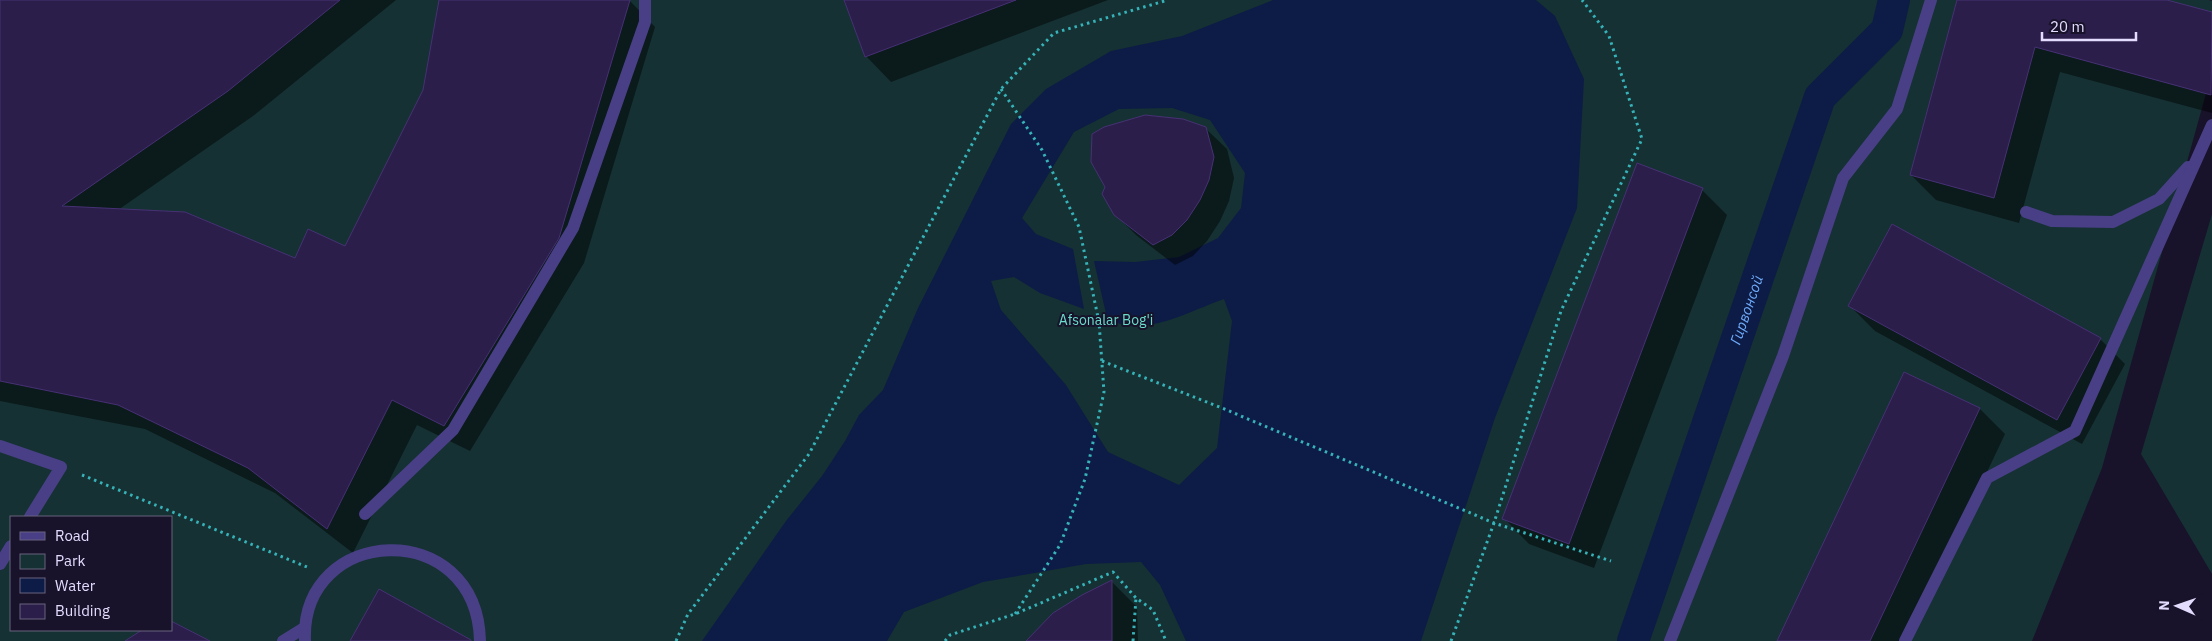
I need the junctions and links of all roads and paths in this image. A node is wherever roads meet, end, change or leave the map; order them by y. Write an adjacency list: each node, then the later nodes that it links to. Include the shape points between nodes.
1 (645, 0): 12 (lane, via 645,22 573,228 453,430)
2 (1168, 0): 5 (path, via 1054,33)
3 (1582, 0): 14 (path, via 1609,36 1642,139 1561,311)
4 (1931, 0): 30 (lane, via 1897,109 1843,178 1783,356)
5 (1001, 89): 9 (path, via 1042,150 1079,227 1099,322); 25 (path, via 809,454 688,614)
6 (2212, 125): 7 (lane)
7 (2197, 158): 8 (lane, via 2159,199 2113,222 2052,221); 31 (lane, via 2074,431 1987,478)
8 (2026, 212)
9 (1102, 361): 14 (path); 20 (path, via 1104,392 1085,479 1060,545)
10 (0, 446): 11 (lane)
11 (62, 467): 13 (lane); 18 (path)
12 (365, 514)
13 (31, 516)
14 (1494, 523): 16 (path); 29 (path)
15 (10, 548): 17 (lane)
16 (1611, 561)
17 (0, 564)
18 (329, 576): 21 (lane, via 317,591); 24 (lane, via 362,554 401,549 420,554 438,562 466,589 480,626)
19 (1136, 598): 20 (path, via 1113,572); 27 (path); 28 (path, via 1153,610)
20 (1015, 614): 26 (path, via 950,635)
21 (304, 628): 22 (lane); 23 (lane)
22 (283, 641)
23 (305, 641)
24 (480, 641)
25 (676, 641)
26 (945, 641)
27 (1134, 641)
28 (1166, 641)
29 (1451, 641)
30 (1670, 641)
31 (1905, 641)

